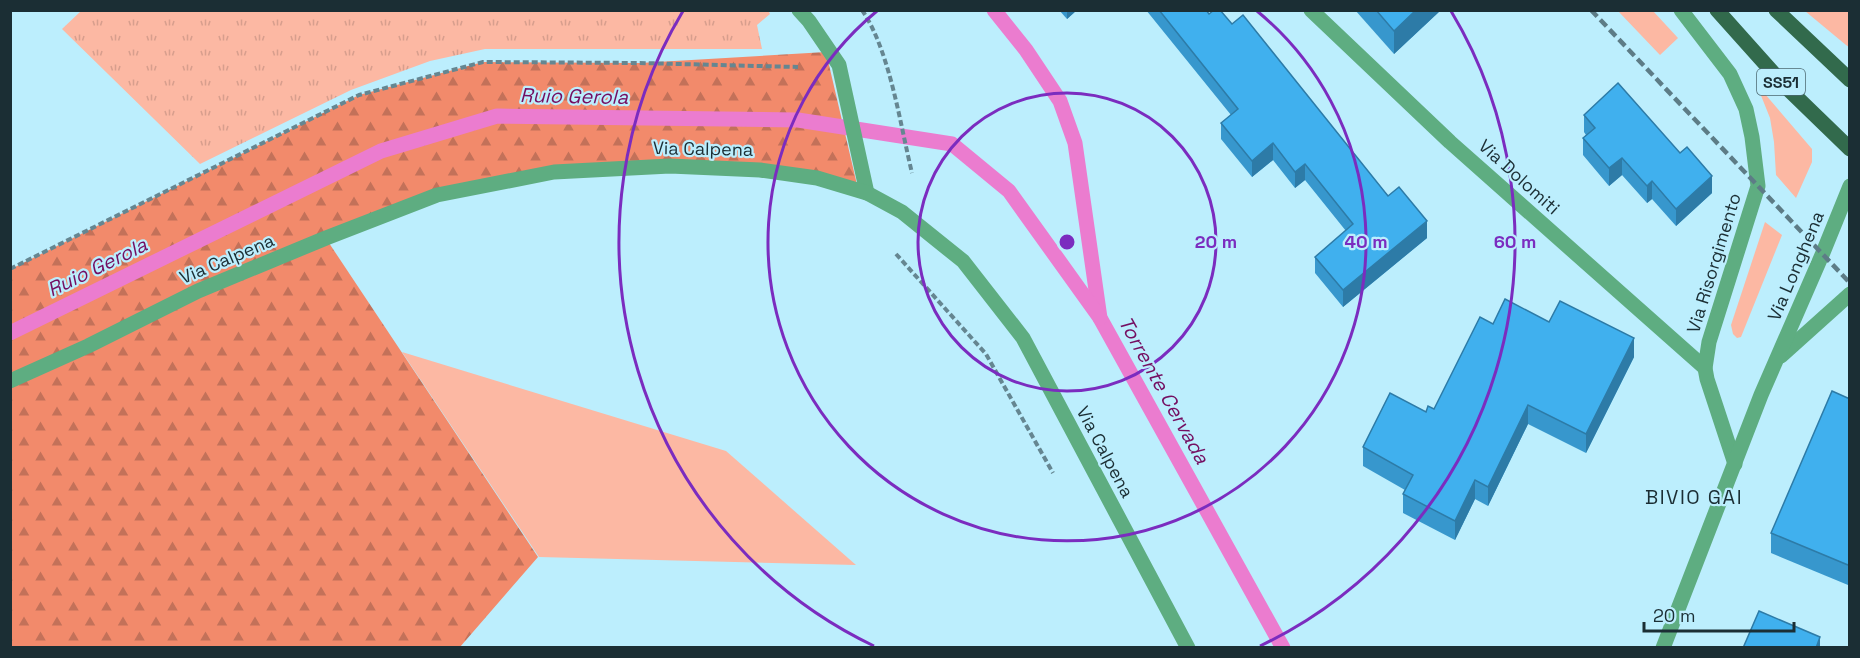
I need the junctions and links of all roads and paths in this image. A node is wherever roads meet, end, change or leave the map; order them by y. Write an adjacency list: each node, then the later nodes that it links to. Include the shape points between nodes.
1 (799, 10): 12 (street, via 839,65)
2 (862, 10): 10 (path, via 886,63)
3 (1311, 10): 17 (street, Via Dolomiti, via 1450,142)
4 (1681, 10): 17 (street, Via Risorgimento, via 1730,74 1746,109 1758,186 1708,342)
5 (1717, 10): 9 (main road, SS51, via 1785,86)
6 (1776, 10): 8 (main road, SS51)
7 (801, 67): 14 (path, via 483,62 359,95)
8 (1850, 80)
9 (1850, 149)
10 (912, 173)
11 (1850, 186): 16 (street, Via Longhena)
12 (867, 193): 18 (street, Via Calpena, via 816,178 760,170 670,166 554,172 437,195 198,291); 21 (street, Via Calpena, via 902,212 963,261 1023,338)
13 (889, 247): 20 (path, via 986,354)
14 (10, 269)
15 (1850, 294): 16 (street, Via Longhena)
16 (1776, 360): 19 (street, Via Longhena)
17 (1706, 368): 19 (street, Via Risorgimento)
18 (10, 381)
19 (1735, 464): 22 (street, Via Longhena)
20 (1056, 479)
21 (1188, 648)
22 (1663, 648)

